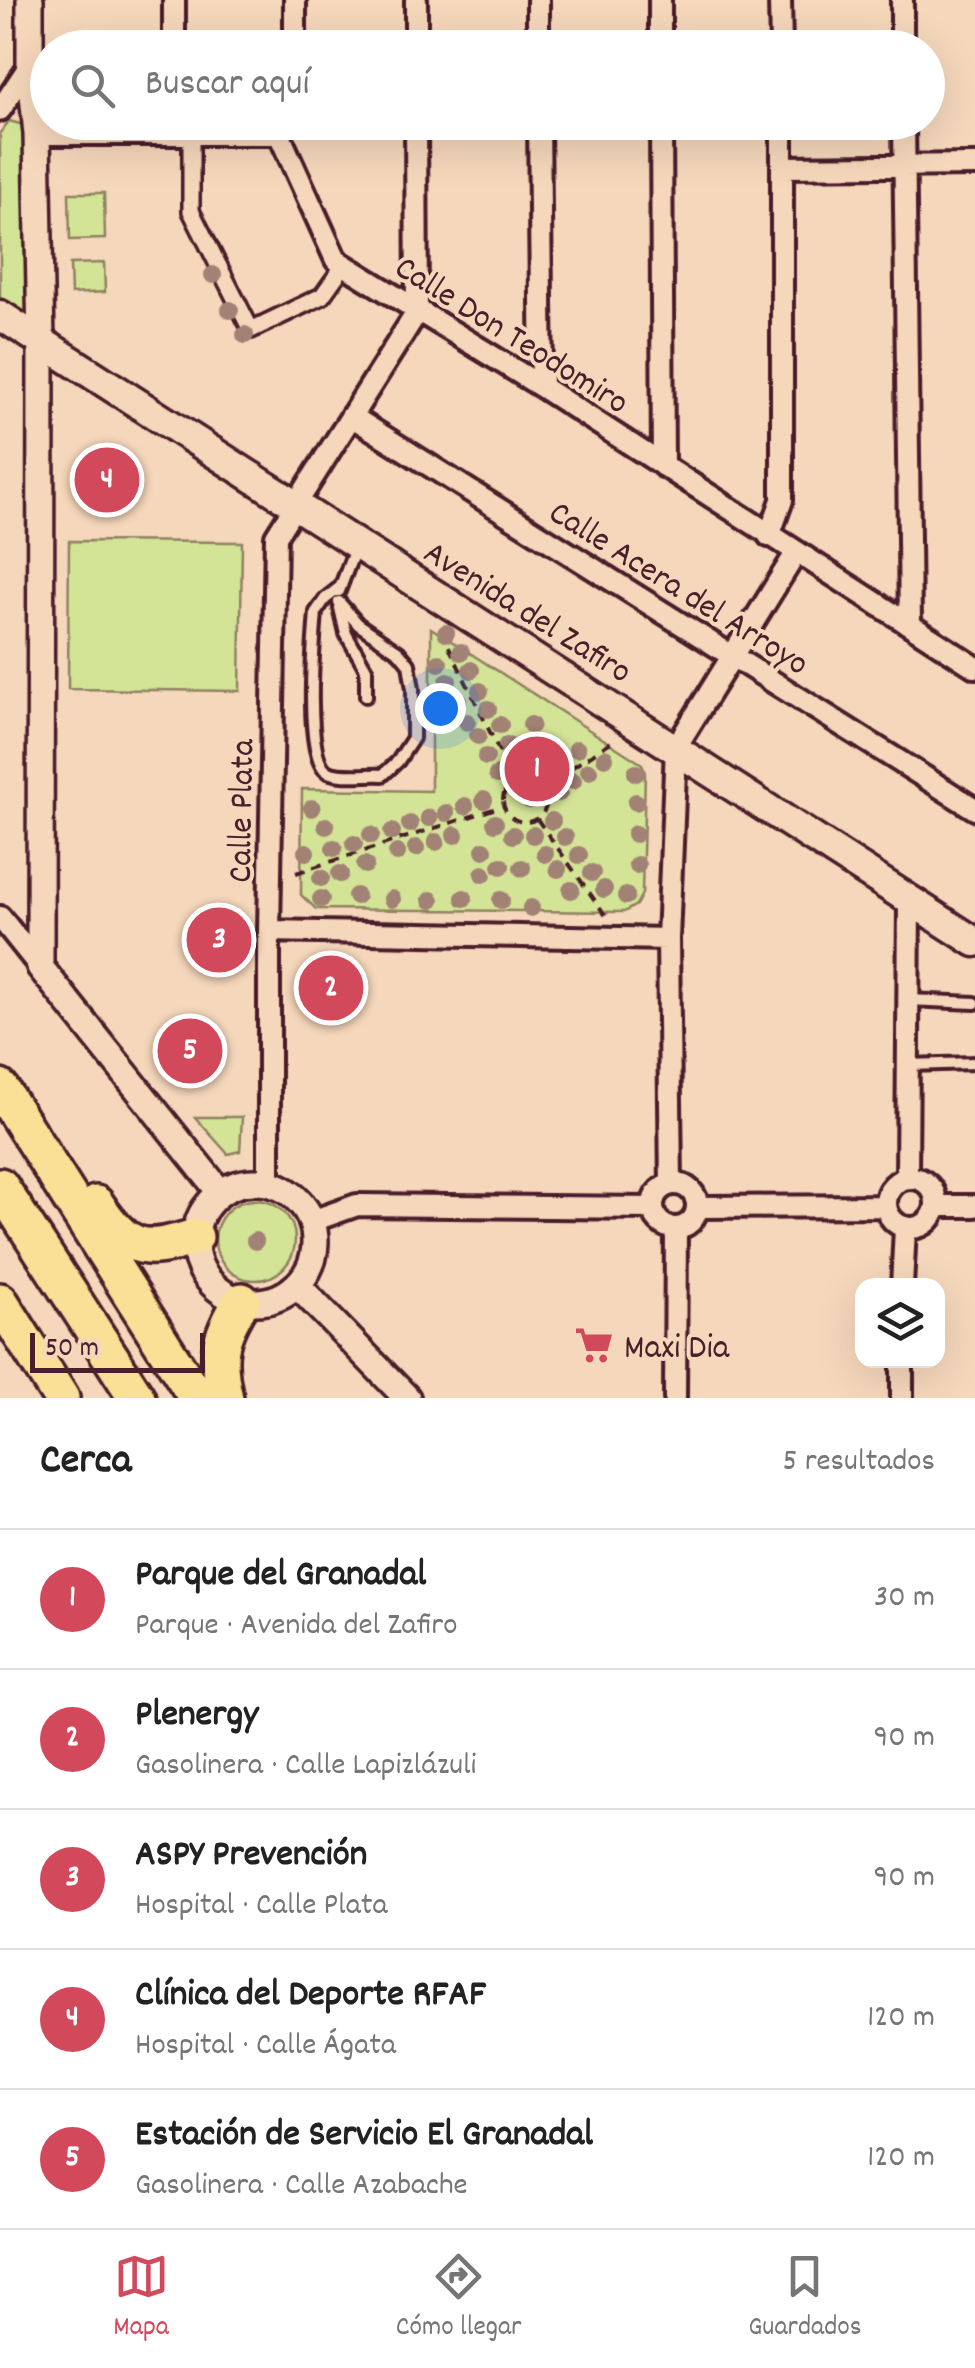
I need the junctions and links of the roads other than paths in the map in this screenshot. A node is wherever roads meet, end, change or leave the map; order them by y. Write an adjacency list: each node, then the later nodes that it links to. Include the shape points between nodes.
1 (30, 0): 16 (street)
2 (174, 0): 9 (street)
3 (295, 0): 10 (street)
4 (416, 0): 11 (street)
5 (538, 0): 12 (street)
6 (660, 0): 13 (street)
7 (780, 0): 14 (street)
8 (902, 0): 15 (street)
9 (174, 30)
10 (295, 30)
11 (416, 30)
12 (538, 30)
13 (660, 30)
14 (781, 30)
15 (902, 30)
16 (30, 65): 17 (street)
17 (0, 110)
18 (37, 140): 32 (street)
19 (181, 140): 29 (street, via 190,212 250,330 322,296)
20 (291, 140): 29 (street, Calle Don Teodomiro, via 336,260)
21 (416, 140): 30 (street)
22 (539, 140): 33 (street)
23 (661, 140): 35 (street)
24 (782, 140): 28 (street)
25 (904, 140): 26 (street)
26 (904, 165): 27 (street); 28 (street); 42 (street)
27 (975, 165)
28 (783, 167): 37 (street, via 782,500)
29 (344, 266): 30 (street, Calle Don Teodomiro)
30 (416, 312): 33 (street, Calle Don Teodomiro); 34 (street, Calle Plata)
31 (0, 315): 32 (main road, Avenida del Zafiro)
32 (41, 343): 36 (main road, Avenida del Zafiro); 53 (street)
33 (542, 387): 35 (street, Calle Don Teodomiro)
34 (351, 416): 36 (street, Calle Plata); 43 (street, Calle Acera del Arroyo)
35 (664, 466): 37 (street, Calle Don Teodomiro)
36 (293, 505): 38 (main road, Avenida del Zafiro); 50 (street, Calle Plata, via 276,536)
37 (769, 536): 39 (street, Calle Don Teodomiro)
38 (357, 546): 40 (lane); 46 (main road, Avenida del Zafiro)
39 (796, 553): 42 (street, Calle Don Teodomiro); 43 (street)
40 (339, 588): 41 (lane); 41 (lane, via 316,612 312,706 321,765 328,772 383,776 412,738 409,664)
41 (339, 602): 45 (lane, via 346,634 366,669)
42 (910, 623): 44 (street, Calle Don Teodomiro)
43 (729, 657): 46 (street); 47 (street, Calle Acera del Arroyo)
44 (975, 667)
45 (366, 696)
46 (676, 747): 48 (main road, Avenida del Zafiro); 51 (street)
47 (973, 802)
48 (909, 900): 52 (main road, Avenida del Zafiro); 54 (street)
49 (0, 917): 53 (street)
50 (269, 931): 51 (street); 61 (street, Calle Plata)
51 (668, 939): 62 (street)
52 (975, 942)
53 (40, 967): 64 (street)
54 (908, 1000): 55 (lane); 57 (street)
55 (975, 1003)
56 (975, 1063): 57 (lane)
57 (909, 1065): 60 (street)
58 (0, 1072): 73 (highway, via 117,1235 141,1246)
59 (0, 1088): 81 (highway)
60 (908, 1178): 66 (street, via 894,1185); 67 (street, via 929,1185)
61 (269, 1182): 64 (street); 70 (street, via 287,1190)
62 (671, 1184): 65 (street, via 690,1188); 69 (street, via 656,1195)
63 (0, 1186): 80 (highway)
64 (220, 1192): 73 (street, via 207,1204)
65 (698, 1206): 66 (street); 71 (street, via 689,1224)
66 (886, 1206): 72 (street)
67 (936, 1206): 68 (street); 72 (street, via 922,1226)
68 (975, 1206)
69 (653, 1208): 70 (street, via 357,1205); 71 (street, via 663,1224)
70 (312, 1221): 75 (street, via 314,1256)
71 (676, 1228): 84 (street)
72 (905, 1228): 74 (street)
73 (195, 1236): 77 (street, via 196,1254 212,1284)
74 (902, 1278)
75 (298, 1286): 77 (street, via 272,1300); 83 (street)
76 (0, 1301): 79 (highway)
77 (242, 1301): 82 (highway, via 224,1330 218,1367)
78 (902, 1368): 85 (street)
79 (62, 1398)
80 (137, 1398)
81 (197, 1398)
82 (226, 1398)
83 (406, 1398)
84 (675, 1398)
85 (902, 1398)

